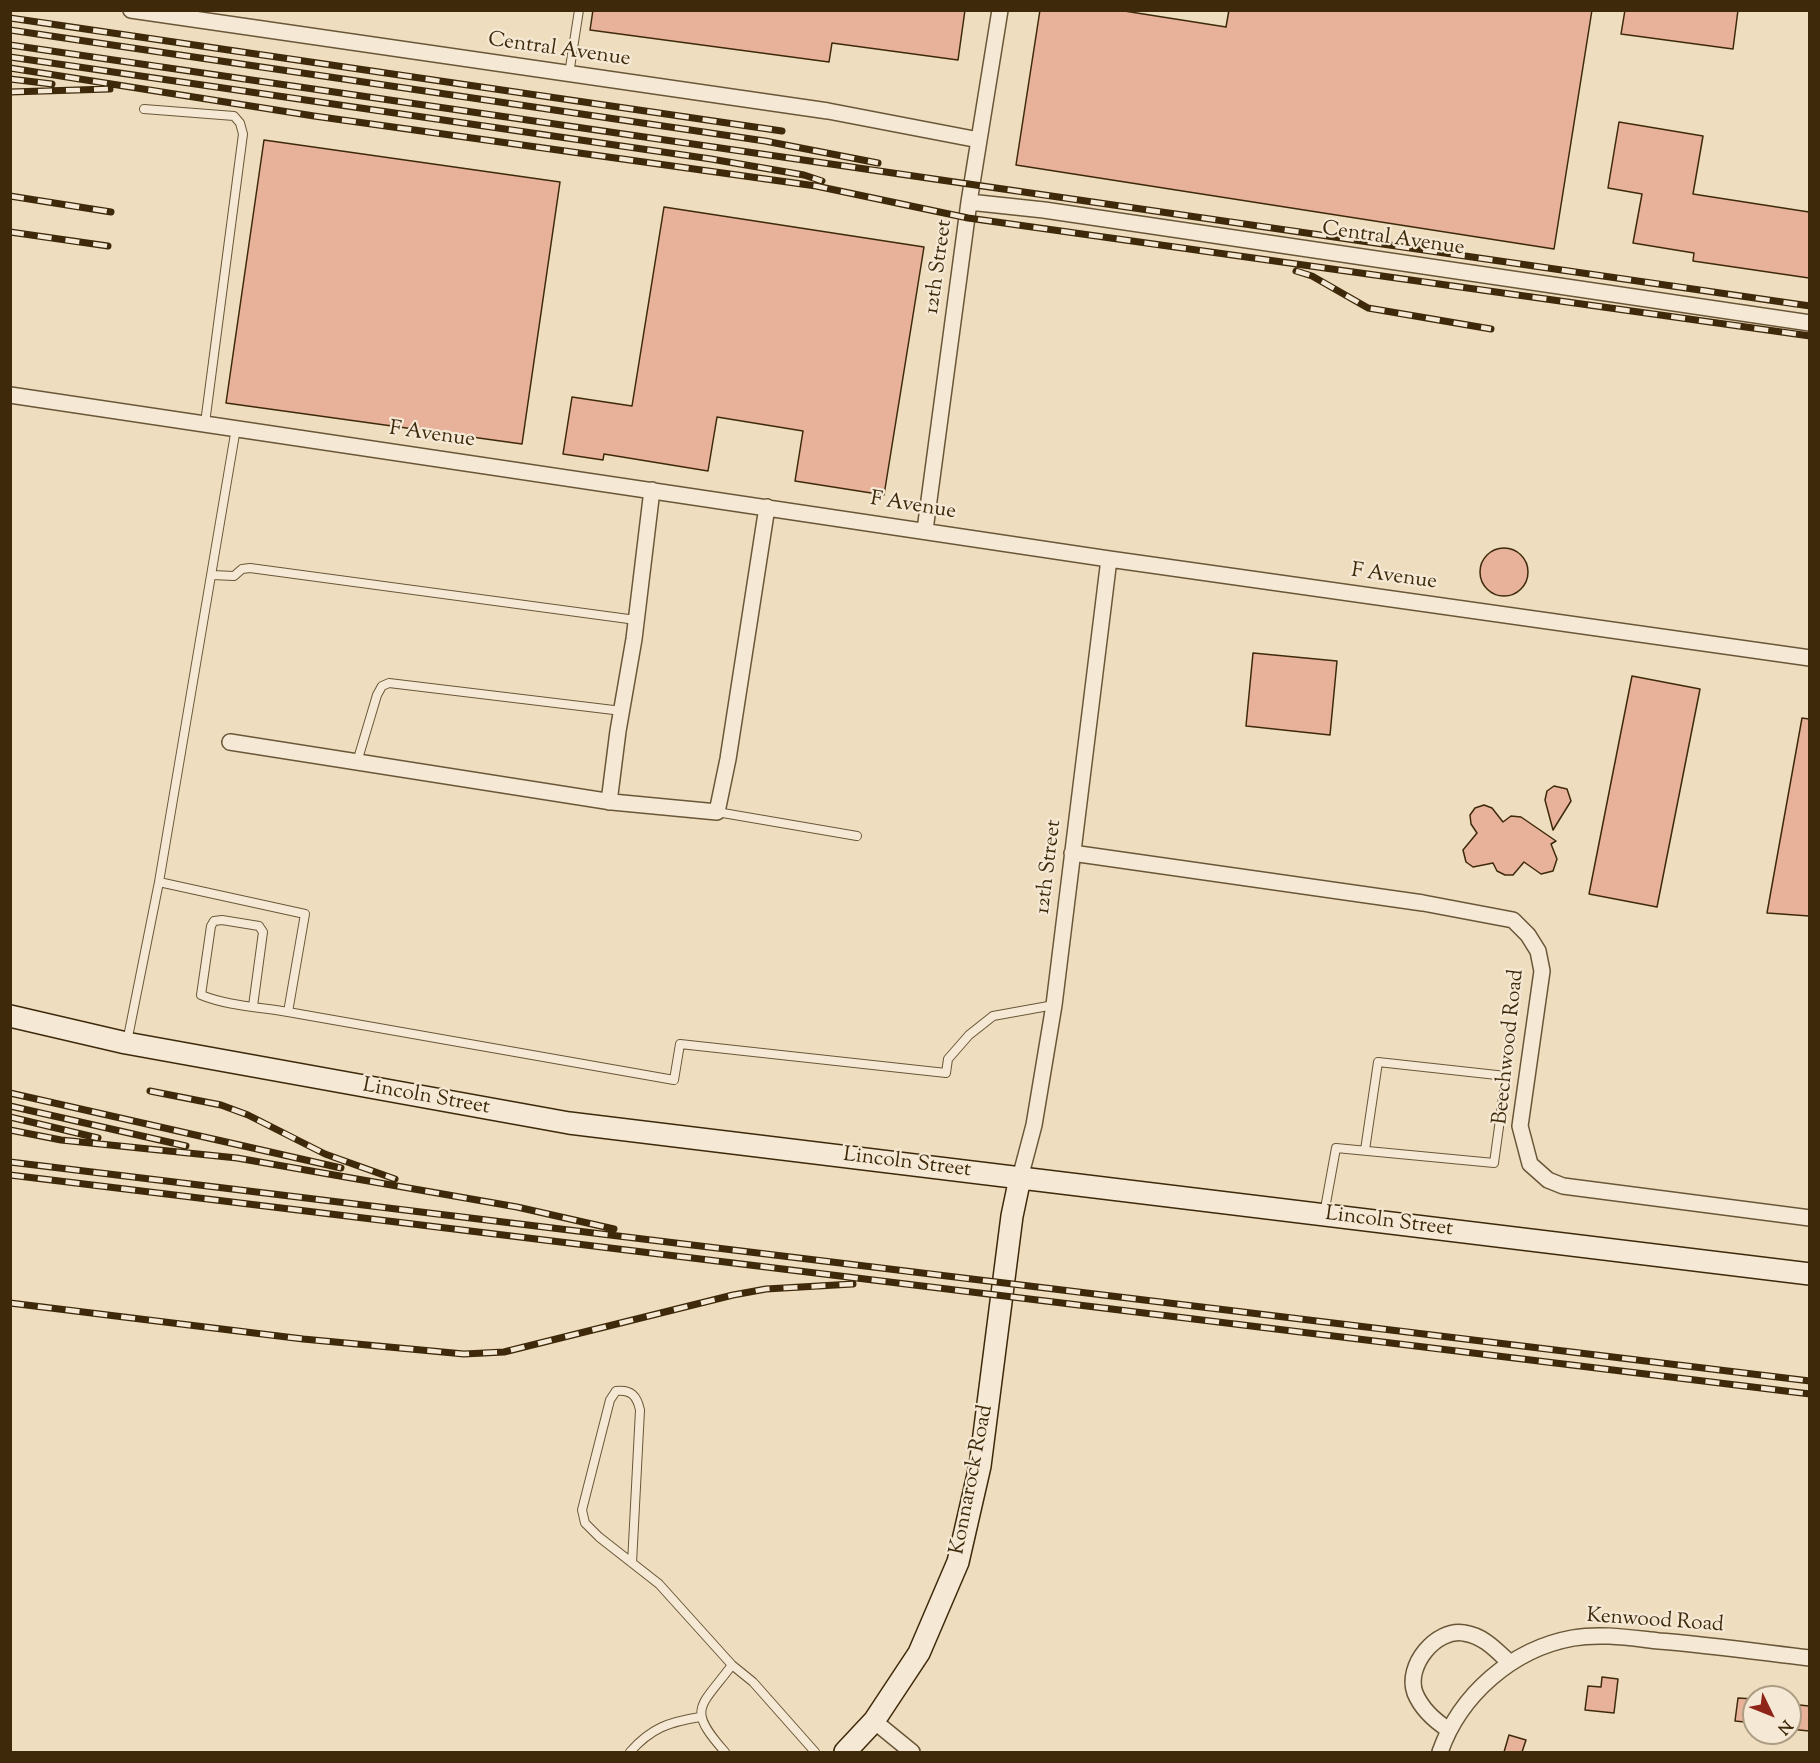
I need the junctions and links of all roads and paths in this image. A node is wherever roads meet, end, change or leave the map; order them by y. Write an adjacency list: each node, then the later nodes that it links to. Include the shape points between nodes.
1 (131, 10): 4 (street, Central Avenue)
2 (579, 10): 4 (lane)
3 (1000, 10): 6 (street, 12th Street)
4 (569, 74): 6 (street, Central Avenue, via 828,111)
5 (144, 109): 10 (lane, via 234,116 243,134)
6 (979, 140): 7 (street, 12th Street)
7 (969, 202): 8 (street, Central Avenue); 14 (street, 12th Street)
8 (1809, 323)
9 (10, 394): 10 (street, F Avenue)
10 (205, 423): 11 (street, F Avenue)
11 (237, 428): 12 (street, F Avenue); 16 (lane)
12 (652, 490): 13 (street, F Avenue); 17 (street)
13 (768, 507): 14 (street, F Avenue); 23 (street)
14 (925, 530): 15 (street, F Avenue)
15 (1109, 559): 18 (street, F Avenue); 25 (street, 12th Street)
16 (212, 575): 17 (lane, via 234,576 250,568); 26 (lane)
17 (636, 620): 19 (street)
18 (1809, 658)
19 (621, 711): 21 (lane, via 389,683 382,686 377,696); 22 (street)
20 (230, 742): 21 (street)
21 (357, 762): 22 (street)
22 (609, 802): 23 (street)
23 (717, 812): 24 (lane)
24 (857, 836)
25 (1072, 853): 27 (street, 12th Street); 35 (street, Beechwood Road, via 1423,903 1513,920 1538,951 1542,971 1520,1126 1530,1164 1548,1180 1563,1186)
26 (159, 882): 29 (lane, via 305,914); 31 (lane)
27 (1054, 1005): 29 (lane, via 993,1016 948,1059 946,1073 680,1044 674,1080); 33 (street, 12th Street, via 1034,1125)
28 (253, 1006): 28 (lane, via 201,995 210,926 214,921 259,926 263,932); 29 (lane)
29 (288, 1011)
30 (10, 1016): 31 (main road, Lincoln Street)
31 (126, 1043): 33 (main road, Lincoln Street, via 569,1123)
32 (1365, 1150): 32 (lane, via 1378,1062 1506,1076 1494,1163); 34 (lane, via 1336,1148)
33 (1020, 1178): 34 (main road, Lincoln Street); 42 (main road, Konnarock Road, via 980,1466 968,1526 930,1632)
34 (1324, 1215): 36 (main road, Lincoln Street)
35 (1809, 1218)
36 (1809, 1274)
37 (632, 1563): 37 (lane, via 598,1538 585,1523 582,1510 610,1400 616,1391 624,1390 638,1400 640,1410); 40 (lane, via 659,1584)
38 (1809, 1658): 39 (street, Kenwood Road, via 1589,1636 1551,1644)
39 (1510, 1663): 43 (street, Kenwood Road, via 1479,1689); 43 (street, via 1485,1640 1462,1632 1444,1636 1429,1646 1419,1659 1414,1691 1434,1720)
40 (732, 1665): 41 (lane, via 703,1704); 46 (lane, via 753,1682)
41 (700, 1717): 44 (lane, via 669,1722); 45 (lane, via 705,1730)
42 (874, 1720): 47 (main road, Konnarock Road); 48 (street)
43 (1449, 1730): 49 (street, Kenwood Road)
44 (630, 1752)
45 (725, 1752)
46 (814, 1752)
47 (845, 1752)
48 (912, 1752)
49 (1440, 1752)

